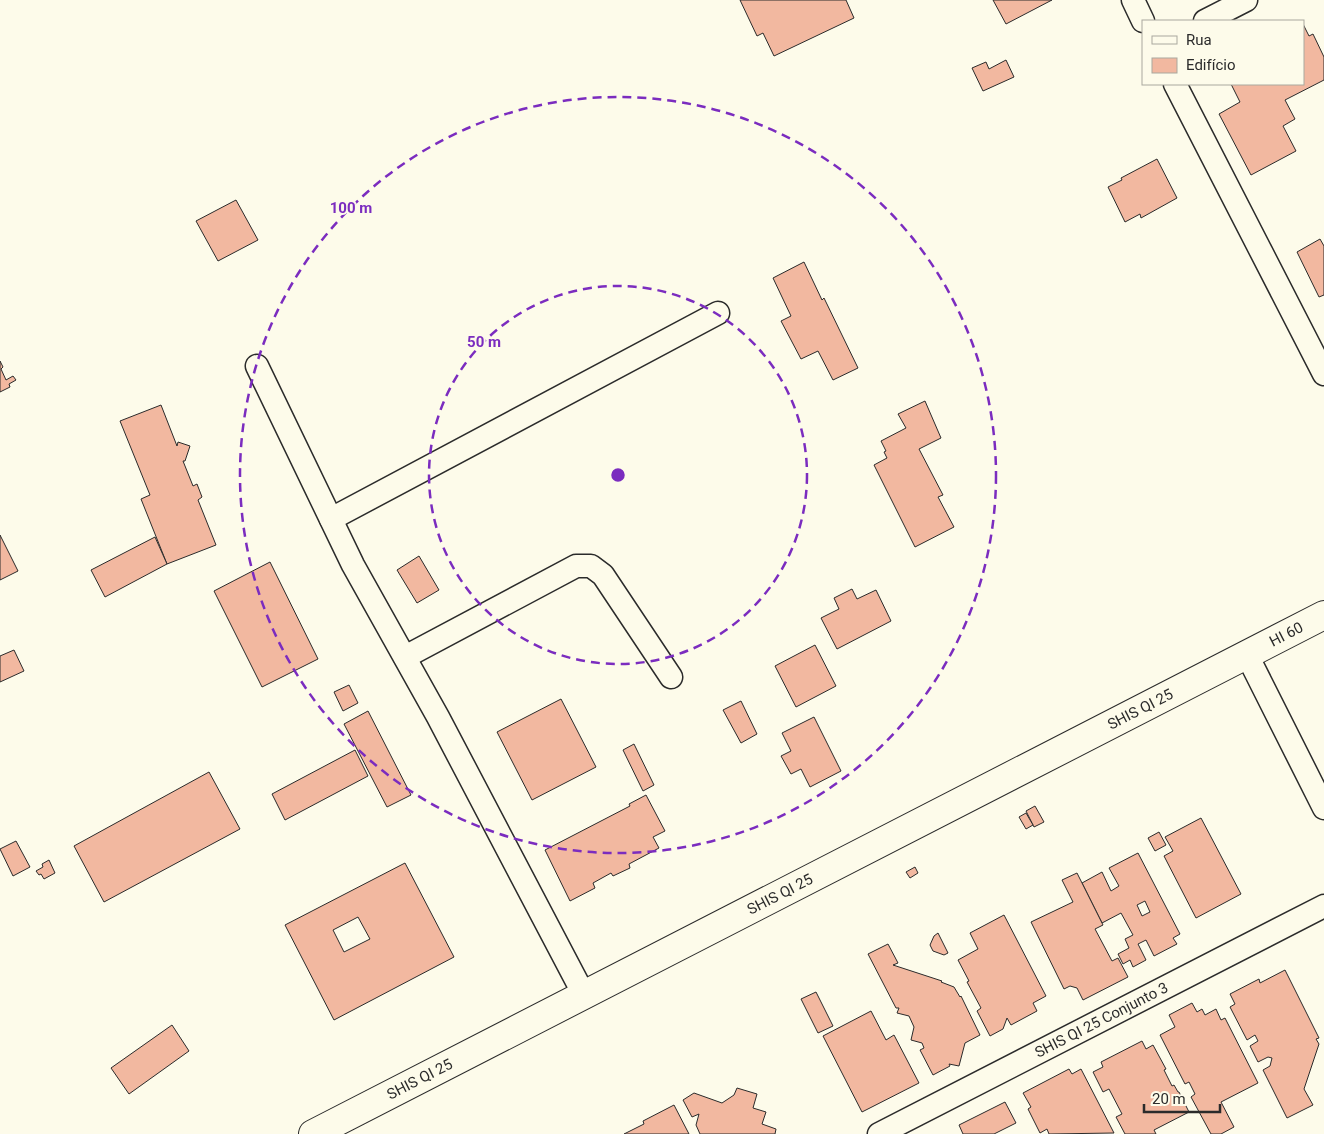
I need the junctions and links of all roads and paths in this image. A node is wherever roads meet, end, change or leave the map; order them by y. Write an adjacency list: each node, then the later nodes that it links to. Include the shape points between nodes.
1 (1133, 0): 3 (street)
2 (1246, 0): 4 (street)
3 (1143, 20)
4 (1207, 20)
5 (1177, 85): 8 (street)
6 (718, 313): 9 (street)
7 (257, 366): 9 (street)
8 (1324, 374)
9 (331, 519): 12 (street)
10 (1324, 614): 11 (street, HI 60)
11 (1246, 653): 14 (street); 16 (street, SHIS QI 25)
12 (405, 657): 13 (street, via 576,566 592,566 603,575); 16 (street)
13 (671, 677)
14 (1324, 808)
15 (1324, 906): 18 (street, SHIS QI 25 Conjunto 3)
16 (584, 995): 17 (street, SHIS QI 25)
17 (313, 1134)
18 (879, 1134)

